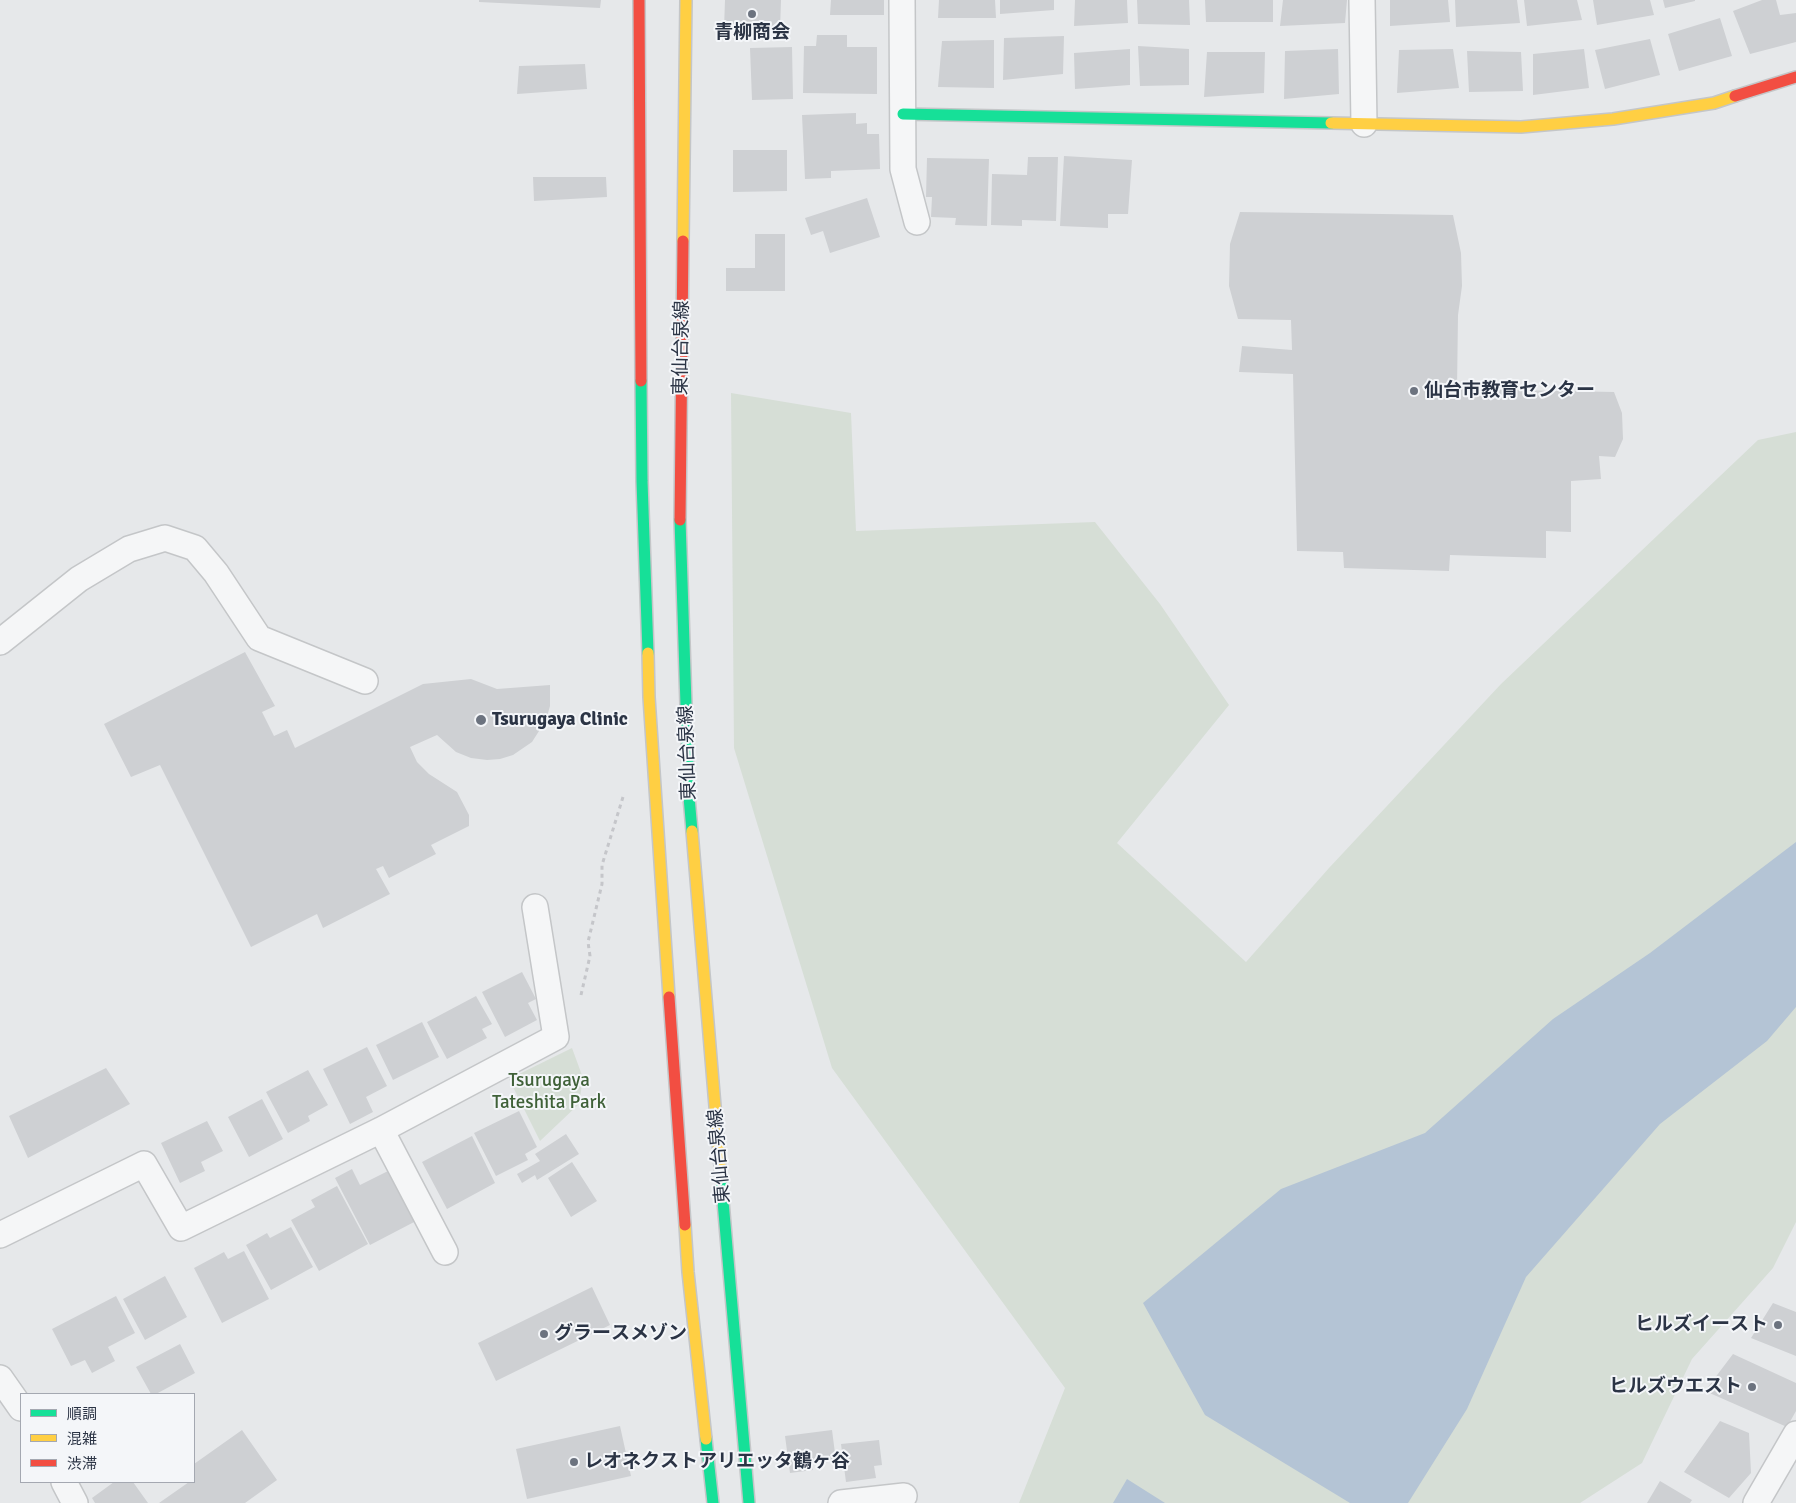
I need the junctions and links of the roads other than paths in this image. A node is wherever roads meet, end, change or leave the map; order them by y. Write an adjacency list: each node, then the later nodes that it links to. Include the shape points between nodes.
1 (639, 0): 21 (street, via 642,481 649,697 688,1272)
2 (686, 0): 22 (street, 東仙台泉線, via 680,518 689,797)
3 (902, 0): 6 (street)
4 (1362, 0): 7 (street)
5 (1796, 77): 7 (street, via 1714,103 1613,119 1521,127)
6 (903, 114): 7 (street); 8 (street, via 903,170)
7 (1364, 124)
8 (917, 222)
9 (0, 642): 10 (street, via 79,578 129,549 165,538 195,548 216,573 259,638)
10 (364, 681)
11 (535, 907): 12 (street, via 556,1037)
12 (381, 1130): 13 (street, via 181,1228 144,1164); 14 (street)
13 (0, 1235)
14 (445, 1252)
15 (0, 1378): 16 (street)
16 (20, 1407)
17 (1796, 1434): 24 (street)
18 (65, 1483): 20 (street)
19 (904, 1496): 23 (street)
20 (75, 1503)
21 (713, 1503)
22 (749, 1503)
23 (841, 1503)
24 (1756, 1503)

